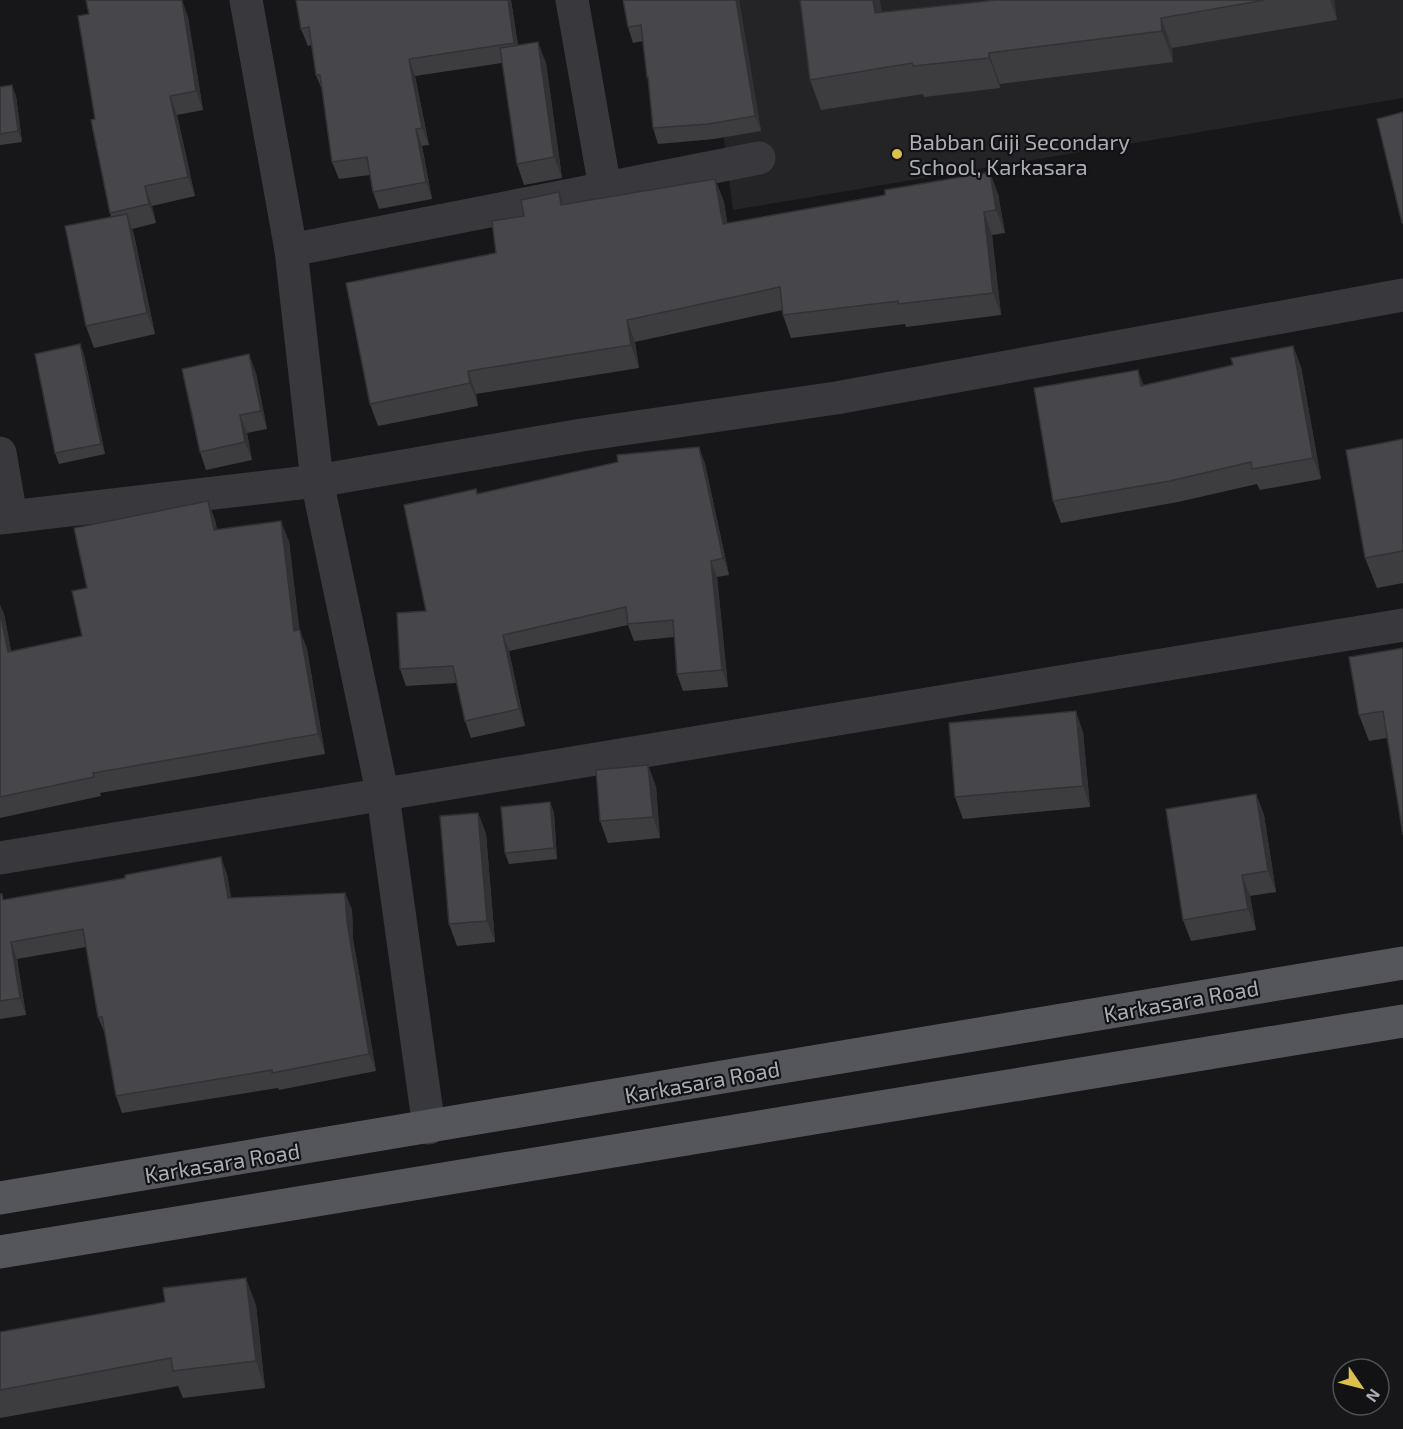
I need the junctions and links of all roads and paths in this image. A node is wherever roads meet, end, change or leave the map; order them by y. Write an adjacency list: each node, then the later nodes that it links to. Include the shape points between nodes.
1 (246, 0): 5 (street)
2 (572, 0): 4 (street)
3 (759, 158): 4 (street)
4 (605, 188): 5 (street)
5 (291, 250): 8 (street)
6 (1403, 295): 8 (street, via 836,398 582,435)
7 (0, 453): 9 (street)
8 (317, 481): 9 (street); 11 (street)
9 (6, 517)
10 (1403, 625): 11 (street)
11 (382, 796): 12 (street); 15 (street)
12 (0, 858)
13 (1403, 963): 15 (main road, Karkasara Road)
14 (1403, 1021): 17 (main road)
15 (429, 1128): 16 (main road, Karkasara Road)
16 (0, 1198)
17 (0, 1252)

